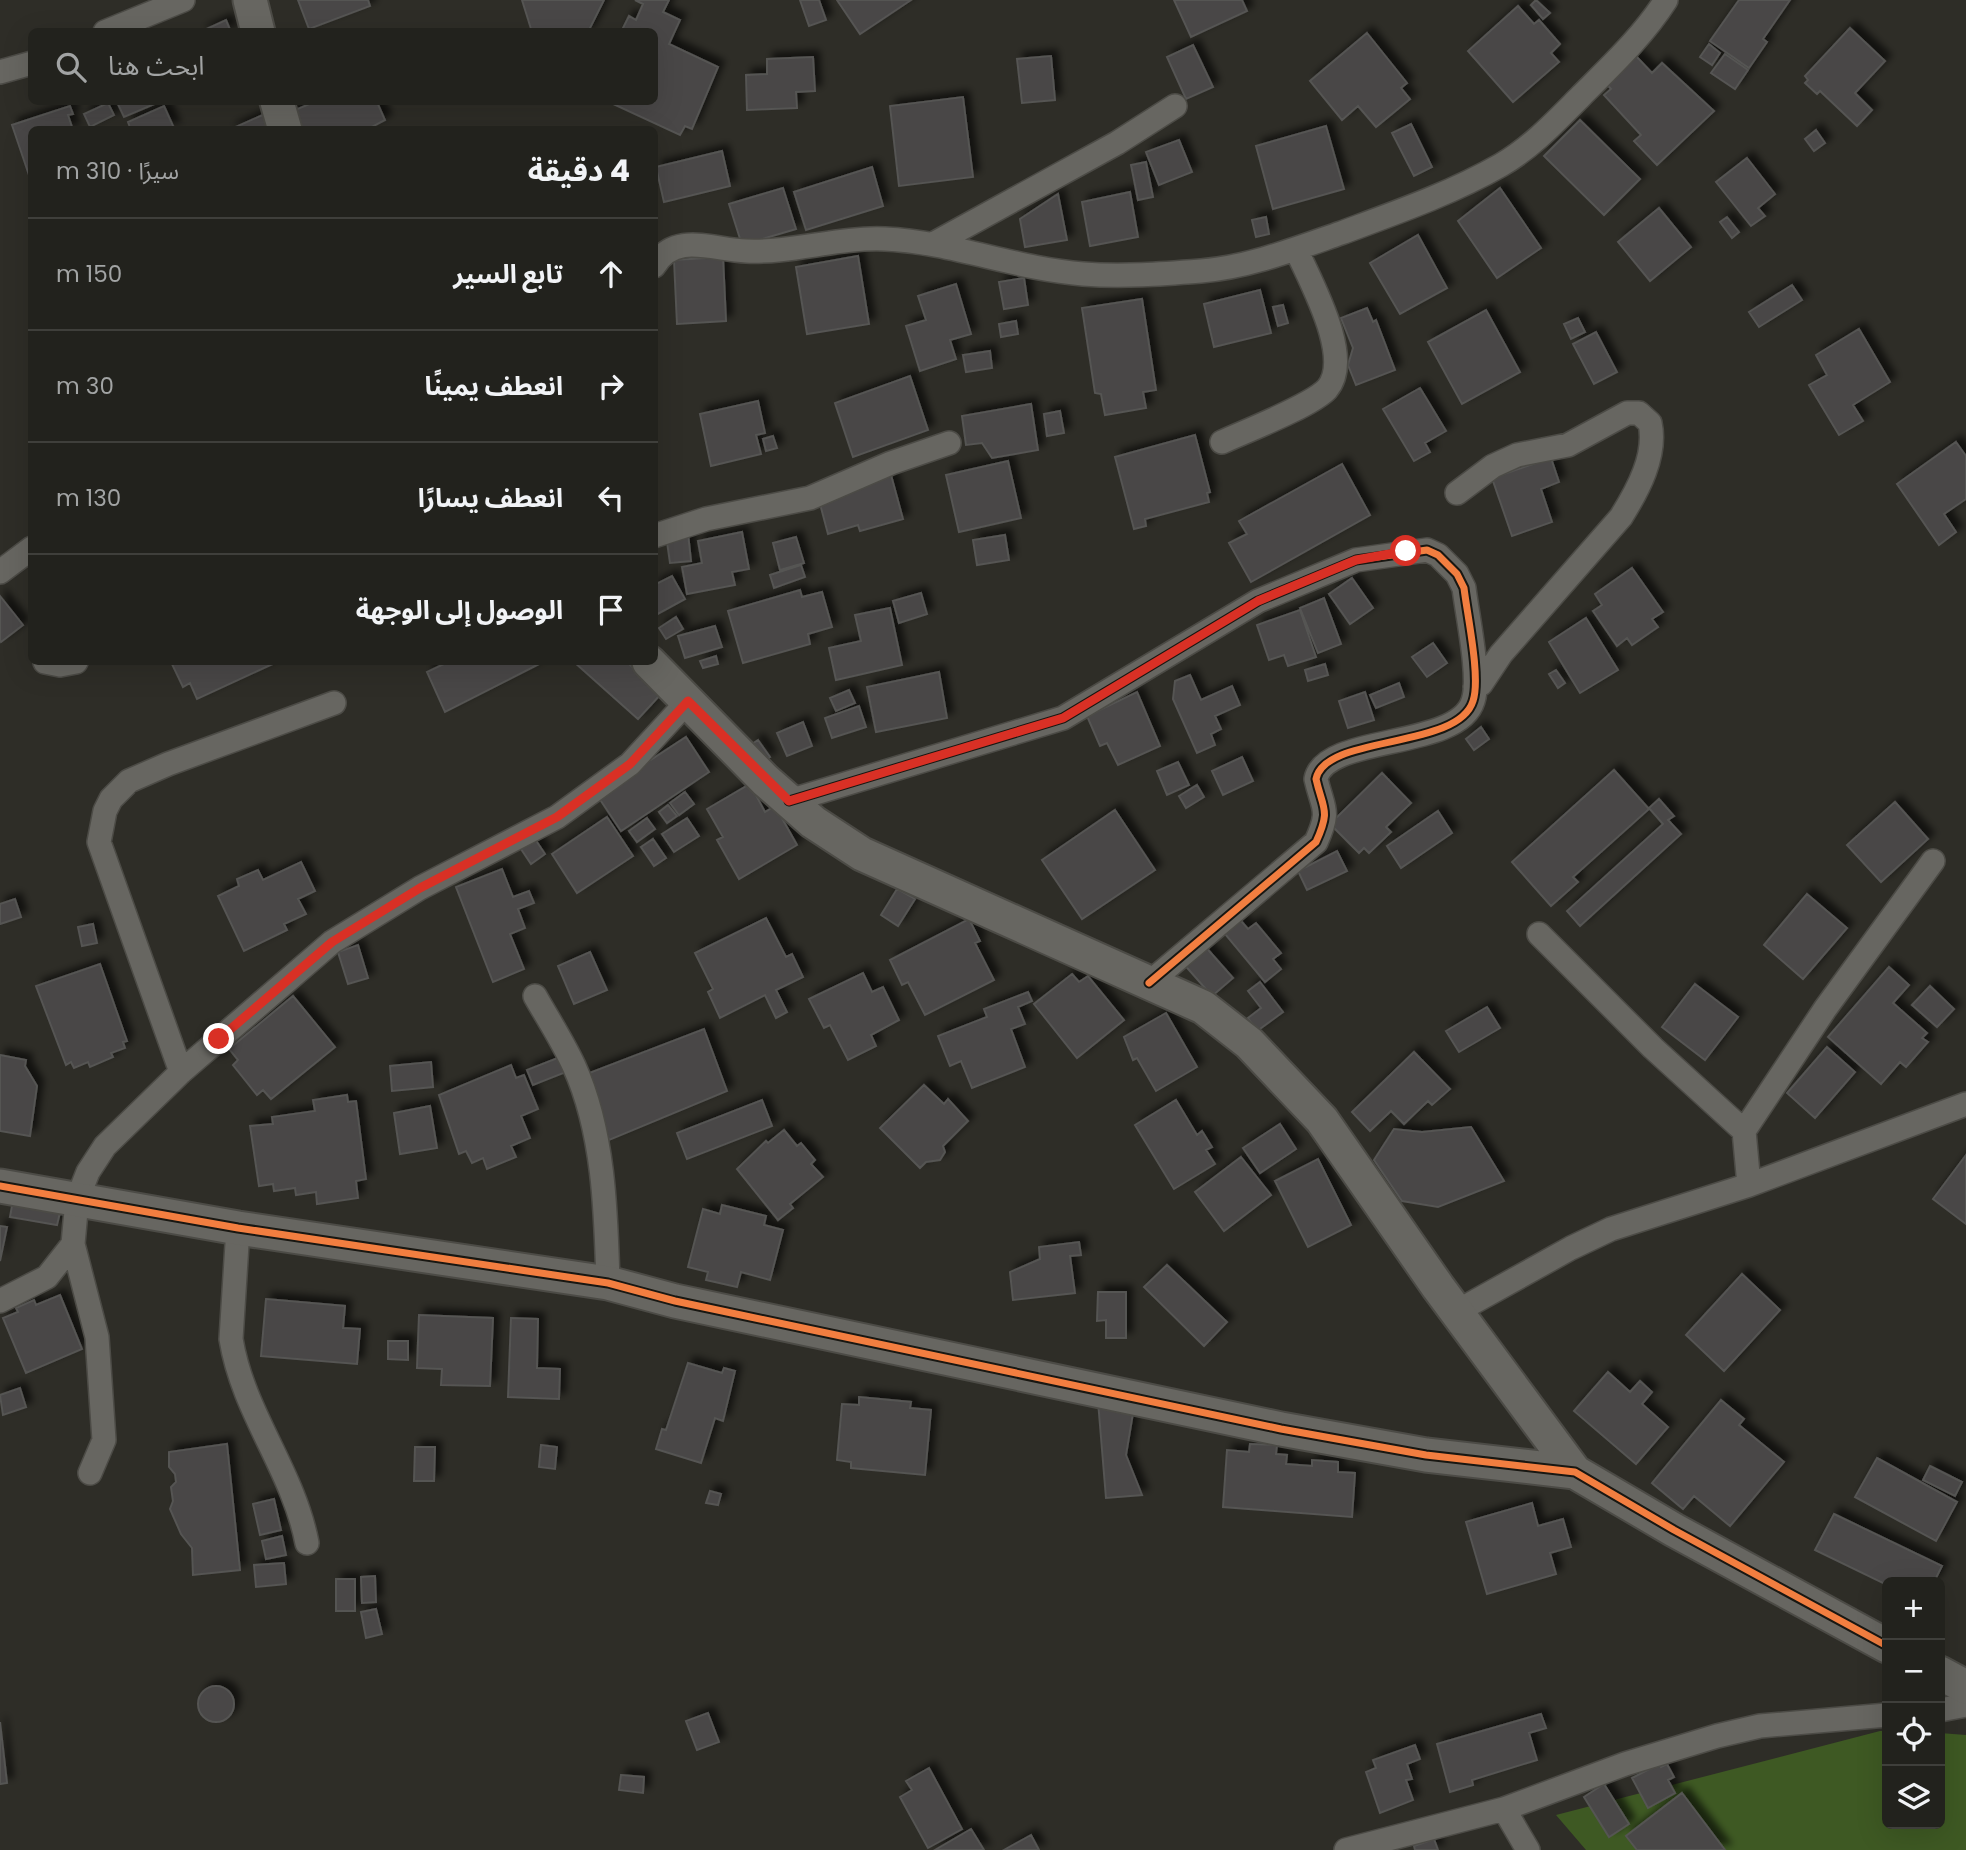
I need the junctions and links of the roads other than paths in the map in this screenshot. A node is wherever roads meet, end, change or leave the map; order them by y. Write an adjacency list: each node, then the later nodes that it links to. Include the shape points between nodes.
1 (183, 0): 4 (street)
2 (250, 0): 5 (street)
3 (1666, 0): 12 (street, via 1648,28 1536,140 1502,165 1413,207)
4 (115, 28)
5 (257, 28)
6 (28, 64): 7 (street)
7 (0, 72)
8 (278, 105): 10 (street)
9 (1175, 106): 11 (street, via 1117,144)
10 (284, 126)
11 (935, 243): 12 (street, via 1071,273 1116,275 1203,271 1242,265); 13 (street, via 845,240 746,251 699,244 673,247)
12 (1296, 248): 14 (street, via 1334,340 1336,373 1320,395)
13 (658, 260)
14 (1222, 442)
15 (949, 443): 17 (street, via 810,498 706,519)
16 (1457, 493): 21 (street, via 1493,466 1568,445 1627,413 1639,413 1650,423 1651,450 1621,517)
17 (658, 536)
18 (28, 551): 19 (street)
19 (0, 572)
20 (652, 665): 22 (street)
21 (1475, 687): 24 (street, via 1464,588 1457,573 1427,550 1406,551 1356,560 1258,601 1063,718); 27 (street, via 1468,711 1448,728 1370,747 1335,759 1320,771 1316,779 1326,806 1316,842)
22 (688, 701): 24 (street); 29 (street, via 630,764 557,817 420,888 332,942)
23 (334, 703): 29 (street, via 149,772 118,791 105,811 99,842)
24 (789, 801): 27 (street, via 862,854)
25 (1933, 861): 31 (street, via 1825,1009)
26 (1539, 934): 31 (street)
27 (1149, 983): 39 (street, via 1203,1007 1249,1043 1322,1120)
28 (535, 996): 37 (street, via 575,1067 595,1132)
29 (181, 1072): 34 (street, via 105,1146)
30 (1966, 1104): 32 (street)
31 (1744, 1131): 32 (street)
32 (1749, 1185): 39 (street, via 1611,1229)
33 (0, 1186): 34 (street)
34 (77, 1199): 35 (street); 36 (street)
35 (238, 1228): 37 (street); 42 (street, via 233,1353 253,1415 301,1509)
36 (74, 1244): 38 (street, via 47,1277); 41 (street, via 96,1337 104,1440)
37 (608, 1283): 40 (street, via 1281,1429 1426,1455)
38 (0, 1301)
39 (1456, 1312): 40 (street)
40 (1575, 1472): 43 (street)
41 (90, 1473)
42 (307, 1543)
43 (1882, 1643)
44 (1945, 1676): 45 (street)
45 (1966, 1687)
46 (1966, 1705): 47 (street)
47 (1945, 1709)
48 (1882, 1715): 49 (street, via 1760,1726 1717,1736)
49 (1504, 1809): 50 (street); 51 (street)
50 (1346, 1850)
51 (1528, 1850)

